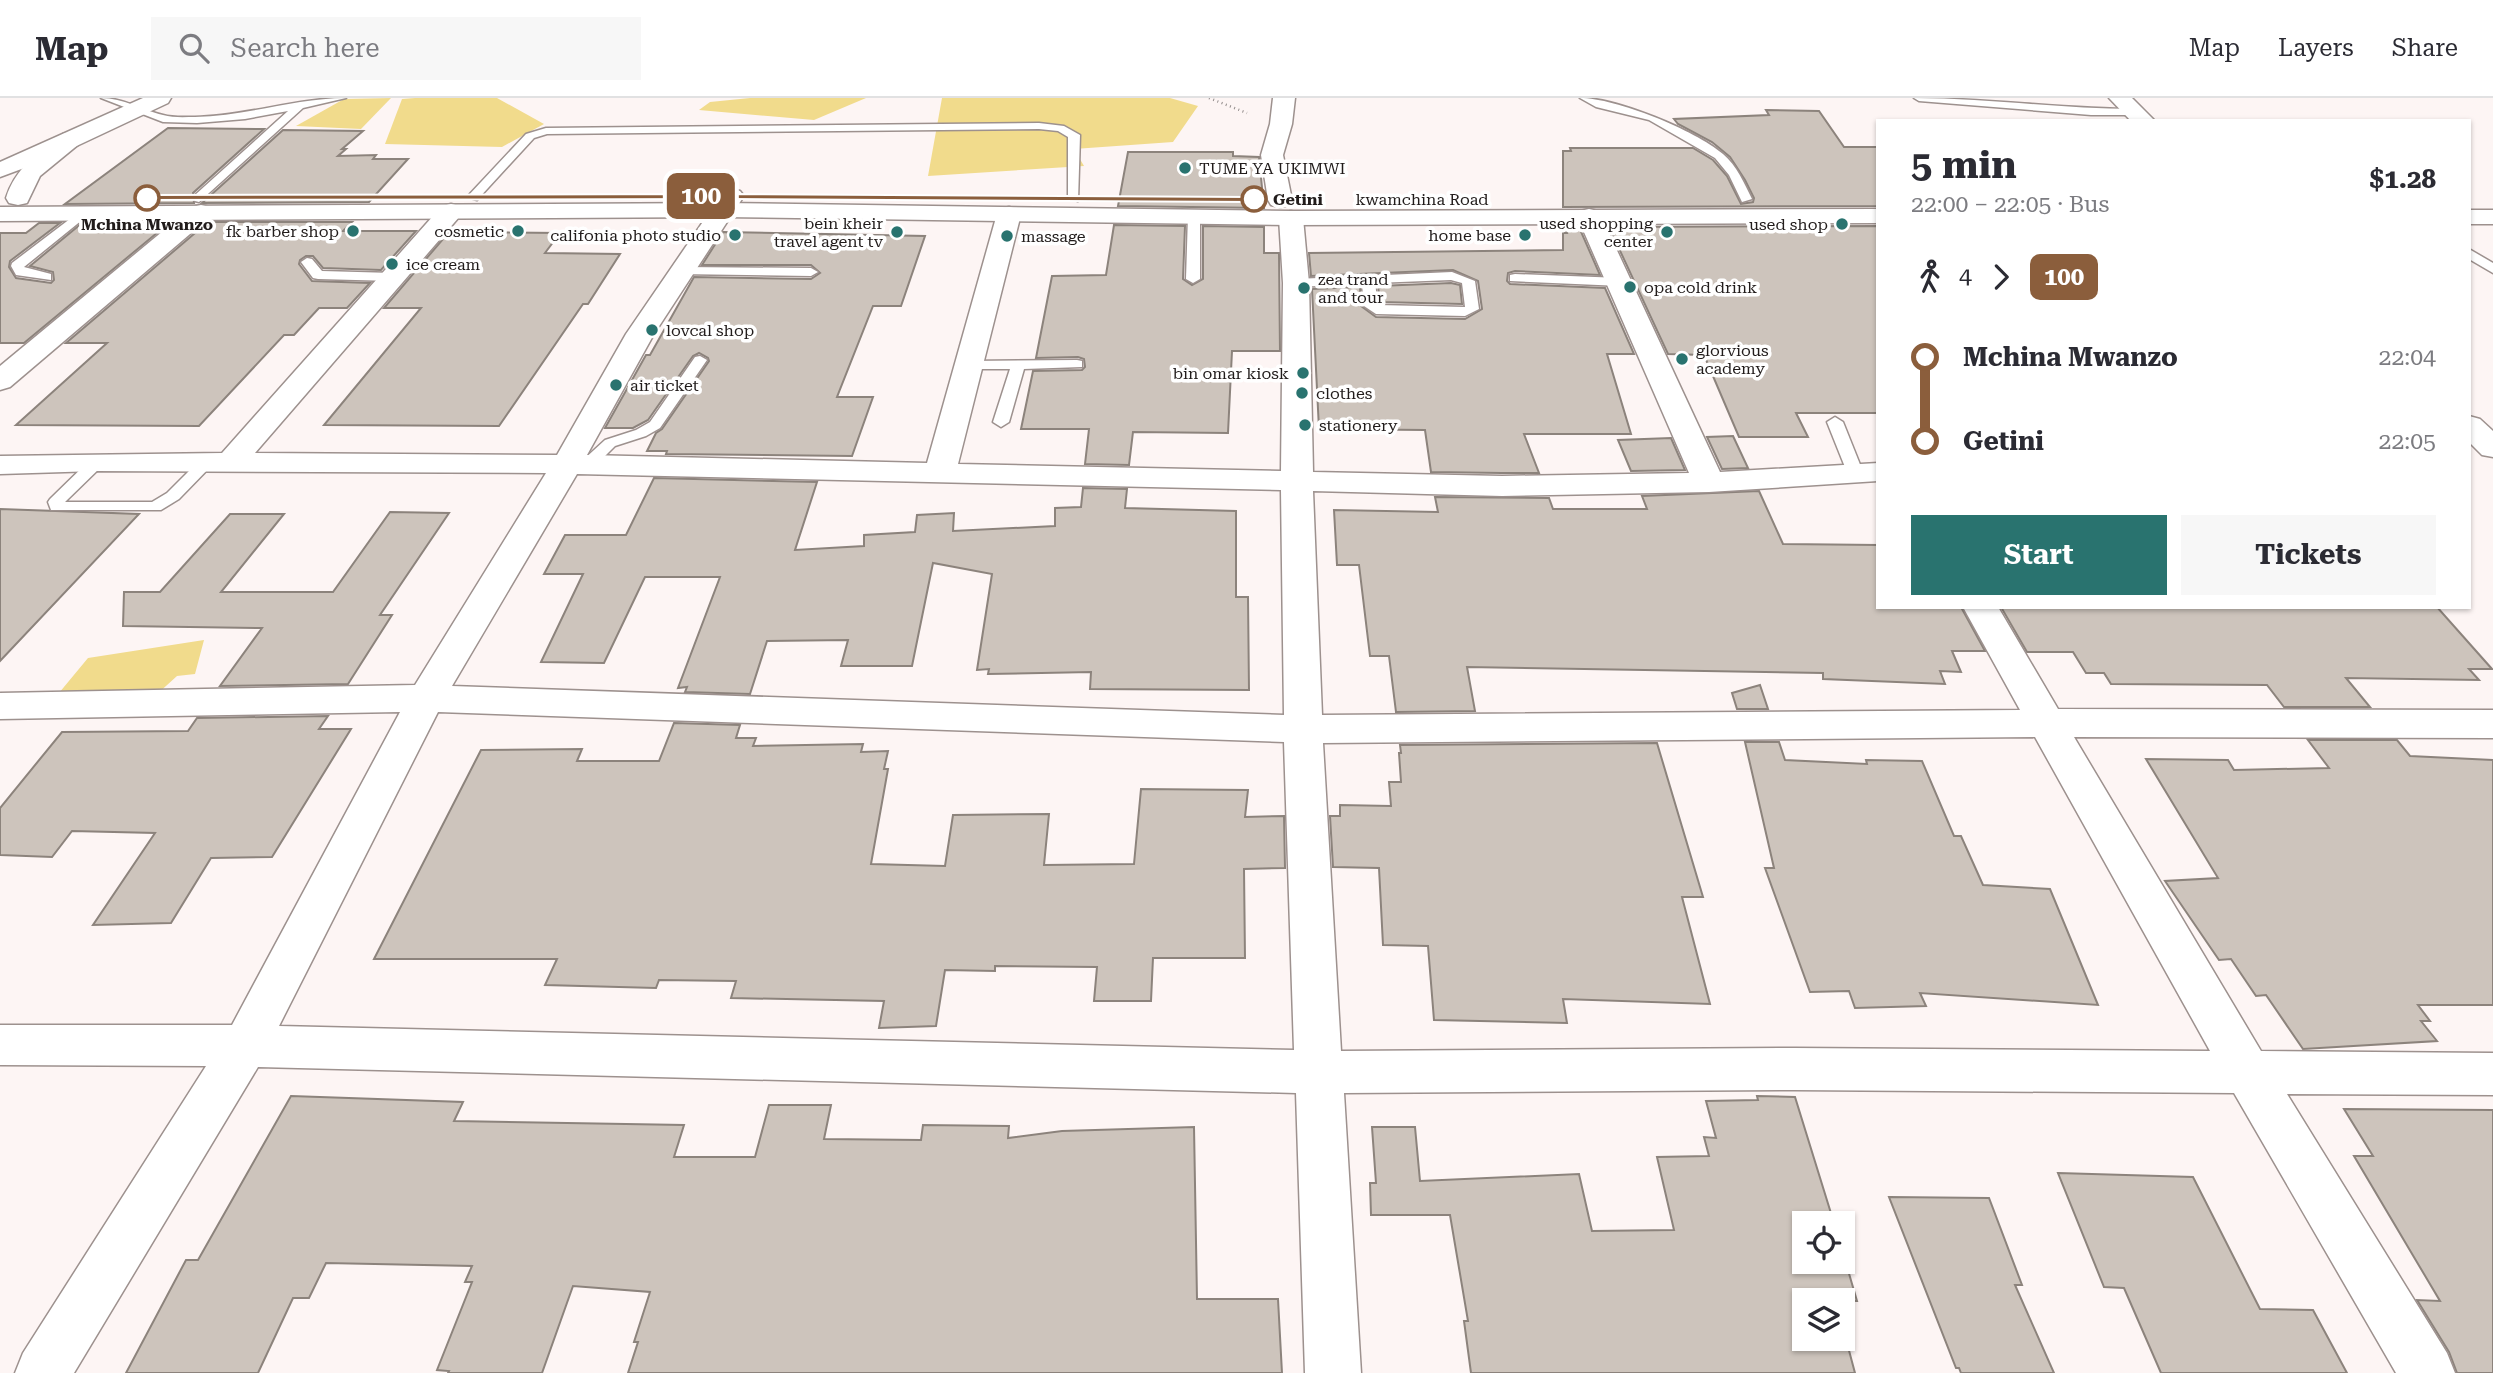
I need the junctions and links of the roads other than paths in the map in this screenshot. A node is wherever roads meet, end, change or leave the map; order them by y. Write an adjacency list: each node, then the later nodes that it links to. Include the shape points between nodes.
1 (106, 98): 8 (lane)
2 (160, 98): 8 (street)
3 (341, 98): 7 (lane)
4 (1284, 98): 24 (street, via 1272,155)
5 (1585, 98): 17 (lane, via 1653,118 1719,156)
6 (1919, 98): 9 (lane, via 2091,112)
7 (299, 107): 8 (lane, via 197,120 163,119); 22 (lane)
8 (138, 108): 10 (street)
9 (2133, 110)
10 (71, 139): 11 (street); 12 (street); 14 (street)
11 (43, 153): 13 (street); 14 (street)
12 (0, 163)
13 (0, 170)
14 (4, 198): 22 (street, kwamchina Road); 25 (street, kwamchina Road)
15 (1074, 198): 20 (street, kwamchina Road); 21 (lane, via 1074,135 1039,126 546,131 530,136); 24 (street, kwamchina Road)
16 (2471, 198): 19 (street)
17 (1746, 199): 18 (street, kwamchina Road); 23 (street, kwamchina Road)
18 (1876, 199)
19 (2493, 199)
20 (727, 203): 21 (street, kwamchina Road); 26 (street, kwamchina Road); 35 (street)
21 (462, 204): 22 (street, kwamchina Road); 38 (street)
22 (200, 205): 25 (street, kwamchina Road); 48 (street)
23 (1640, 207): 24 (street, kwamchina Road); 28 (street, kwamchina Road); 29 (street, kwamchina Road)
24 (1286, 209): 27 (street, kwamchina Road); 28 (street, kwamchina Road); 43 (street)
25 (83, 213): 37 (lane, via 17,266 21,272)
26 (1009, 214): 27 (street, kwamchina Road); 46 (street)
27 (1194, 216): 40 (lane)
28 (1589, 216): 42 (street)
29 (1876, 216)
30 (2471, 217): 31 (street)
31 (2493, 217)
32 (2471, 255): 34 (lane)
33 (307, 262): 38 (lane, via 317,275)
34 (2493, 269)
35 (682, 271): 36 (lane); 55 (street, via 640,334)
36 (811, 272)
37 (46, 277)
38 (393, 277): 54 (street)
39 (1515, 278): 42 (lane)
40 (1193, 279)
41 (1368, 280): 41 (lane, via 1371,306 1376,310 1472,309 1468,281 1463,278); 43 (lane)
42 (1621, 282): 62 (street)
43 (1296, 283): 61 (street)
44 (700, 360): 55 (lane, via 655,425 610,443)
45 (1077, 364): 47 (lane)
46 (969, 365): 47 (lane); 60 (street)
47 (1018, 366): 49 (lane)
48 (0, 381)
49 (1001, 422)
50 (1835, 422): 59 (lane)
51 (2471, 427): 52 (street)
52 (2493, 448)
53 (97, 462): 54 (street); 54 (lane, via 62,494 57,507 155,507); 58 (street)
54 (218, 463): 55 (street)
55 (577, 464): 60 (street); 64 (street)
56 (2471, 464): 57 (street)
57 (2493, 464)
58 (0, 465)
59 (1866, 472): 62 (street)
60 (940, 474): 61 (street)
61 (1297, 482): 62 (street, via 1502,486); 68 (street)
62 (1709, 482)
63 (1981, 609): 66 (street)
64 (426, 698): 65 (street); 68 (street); 70 (street)
65 (0, 706)
66 (2045, 723): 67 (street); 68 (street); 72 (street)
67 (2493, 724)
68 (1303, 729): 71 (street)
69 (0, 1045): 70 (street)
70 (245, 1046): 71 (street); 74 (street)
71 (1319, 1072): 72 (street, via 1809,1069); 75 (street)
72 (2248, 1073): 73 (street); 76 (street)
73 (2493, 1074)
74 (43, 1373)
75 (1333, 1373)
76 (2427, 1373)

